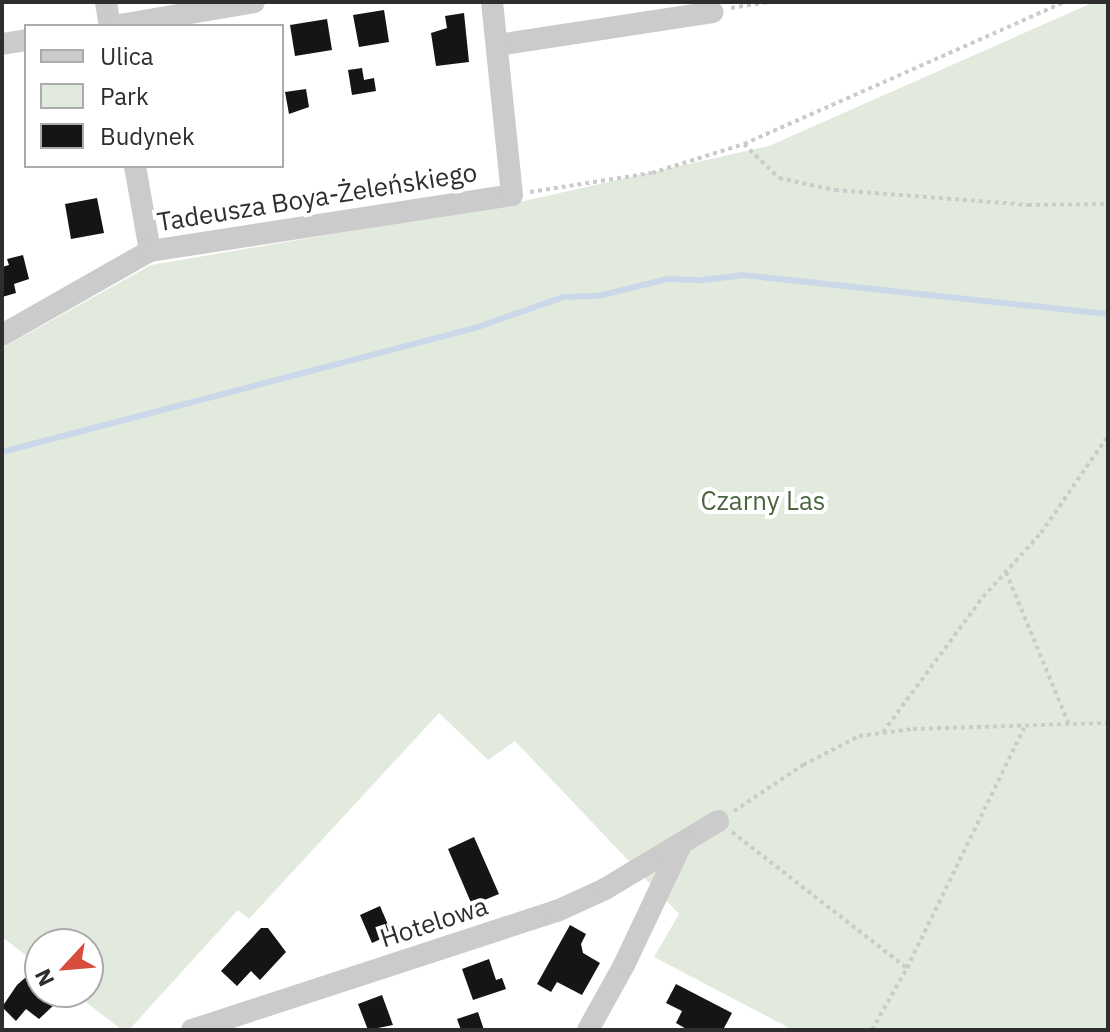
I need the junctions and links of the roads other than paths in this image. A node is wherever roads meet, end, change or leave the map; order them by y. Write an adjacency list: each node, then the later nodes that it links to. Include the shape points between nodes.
1 (106, 2): 5 (street)
2 (254, 2): 6 (street)
3 (492, 2): 9 (street, Tadeusza Boya-Żeleńskiego)
4 (712, 12): 9 (street)
5 (112, 24)
6 (124, 24)
7 (24, 40): 8 (street)
8 (2, 44)
9 (497, 45): 11 (street, Tadeusza Boya-Żeleńskiego, via 512,195)
10 (135, 168): 11 (street)
11 (150, 251): 12 (street, Tadeusza Boya-Żeleńskiego)
12 (2, 335)
13 (718, 821): 14 (street, Hotelowa)
14 (682, 843): 15 (street, Hotelowa, via 557,911); 16 (street)
15 (192, 1030)
16 (588, 1030)

